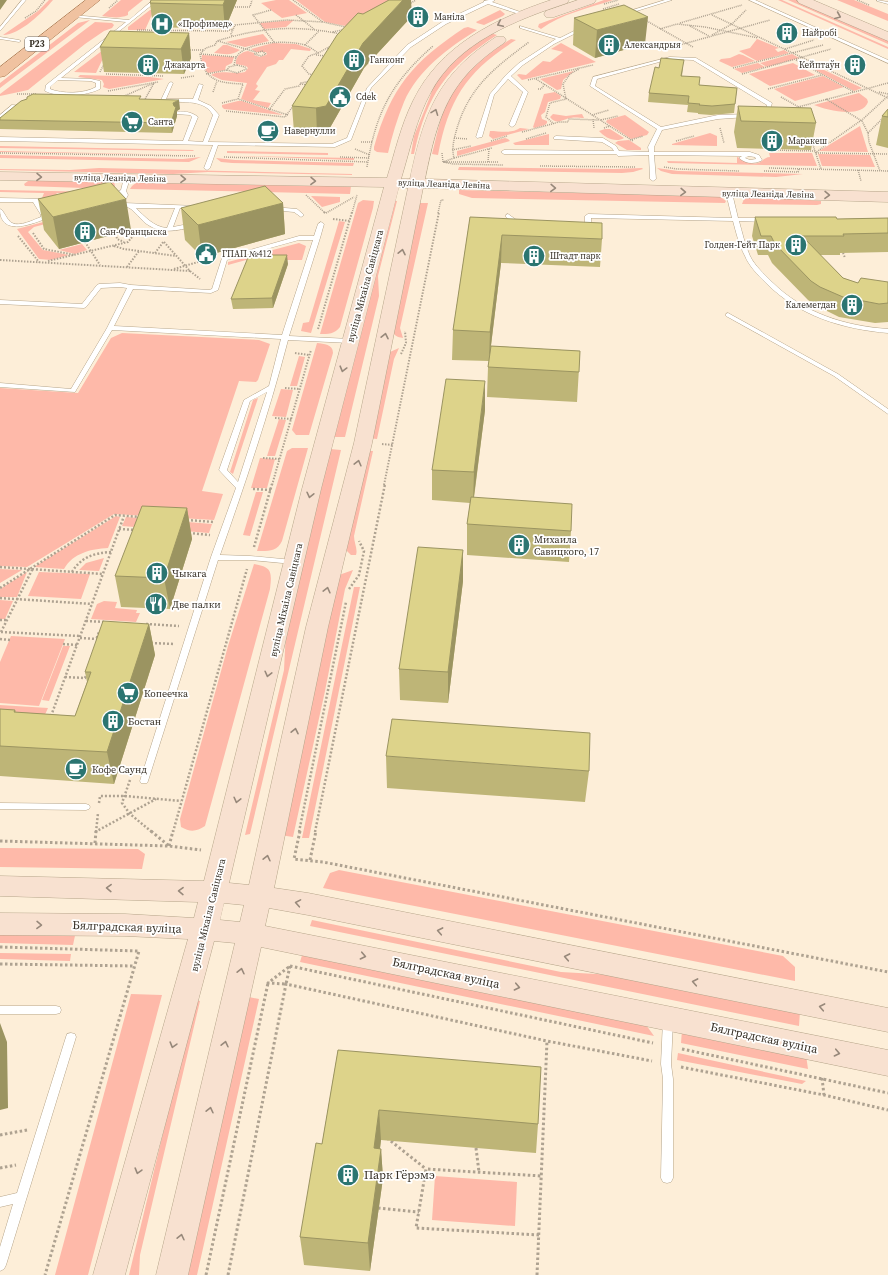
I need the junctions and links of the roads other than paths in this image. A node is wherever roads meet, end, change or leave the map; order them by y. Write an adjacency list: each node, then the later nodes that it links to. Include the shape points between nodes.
1 (24, 0): 21 (lane)
2 (94, 0): 16 (main road, Р23)
3 (156, 0): 18 (lane)
4 (479, 0): 12 (lane)
5 (493, 0): 12 (lane)
6 (563, 0): 17 (street, вуліца Міхаіла Савіцкага)
7 (590, 0): 17 (street, вуліца Міхаіла Савіцкага)
8 (670, 0): 15 (lane)
9 (802, 0): 23 (street, one-way to 23)
10 (828, 0): 20 (street)
11 (880, 0): 14 (lane)
12 (486, 2): 17 (lane); 45 (lane, via 426,34 401,53 369,88 349,139 333,146)
13 (750, 2): 28 (lane)
14 (888, 3)
15 (622, 14)
16 (74, 16): 18 (lane); 29 (main road, Р23)
17 (523, 20): 25 (lane, via 544,34); 54 (street, вуліца Міхаіла Савіцкага, one-way to 54, via 490,29 457,53 436,74 417,110); 55 (street, вуліца Міхаіла Савіцкага, one-way to 17, via 428,130 448,87 477,56)
18 (129, 21): 31 (lane)
19 (588, 26): 25 (lane)
20 (888, 26)
21 (0, 30)
22 (32, 31): 26 (main road, Р23)
23 (888, 37)
24 (0, 38): 26 (lane)
25 (560, 39): 30 (lane, via 521,64)
26 (19, 41): 27 (main road, Р23)
27 (6, 49)
28 (888, 62)
29 (0, 73)
30 (508, 76): 38 (lane, via 526,92); 40 (lane, via 492,95)
31 (57, 79): 31 (lane, via 47,90 89,93 99,85 98,82 91,80)
32 (172, 84): 34 (lane, via 163,100)
33 (201, 85): 34 (lane)
34 (194, 101): 44 (lane, via 209,106 216,114)
35 (26, 107): 37 (lane, via 14,106)
36 (178, 113): 43 (lane, via 191,114 195,117)
37 (0, 118)
38 (512, 125)
39 (660, 128): 39 (lane, via 718,117 754,114 768,110 770,104 694,60 670,58 595,78 592,86); 48 (lane, via 651,147)
40 (479, 137)
41 (556, 138): 47 (lane, via 603,140 614,147)
42 (0, 139): 43 (lane)
43 (185, 143): 44 (lane)
44 (205, 143): 45 (lane)
45 (216, 143): 50 (lane)
46 (504, 152): 47 (lane)
47 (618, 154): 48 (lane)
48 (651, 154): 49 (lane); 52 (lane)
49 (746, 155)
50 (209, 162): 51 (street, вуліца Леаніда Левіна); 54 (street, вуліца Леаніда Левіна)
51 (0, 165)
52 (652, 170): 55 (street, вуліца Леаніда Левіна); 57 (street, вуліца Леаніда Левіна, via 860,177)
53 (0, 176): 56 (street, вуліца Леаніда Левіна, one-way to 56)
54 (394, 178): 55 (street, вуліца Леаніда Левіна); 56 (street, вуліца Леаніда Левіна, one-way to 54); 84 (street, вуліца Міхаіла Савіцкага)
55 (418, 178): 58 (street, вуліца Леаніда Левіна, one-way to 58); 96 (street, вуліца Міхаіла Савіцкага, one-way to 55, via 317,627 363,443)
56 (125, 184): 63 (lane, via 123,202 114,204)
57 (888, 185)
58 (729, 193): 59 (street, вуліца Леаніда Левіна, one-way to 59); 70 (lane)
59 (888, 197)
60 (0, 200): 61 (lane)
61 (35, 201): 62 (lane); 67 (lane, via 44,215 43,218 16,225 8,223)
62 (59, 202)
63 (131, 206): 64 (lane); 75 (lane, via 152,226)
64 (178, 207): 65 (lane); 75 (lane)
65 (202, 207)
66 (265, 209): 68 (lane, via 295,210)
67 (0, 211)
68 (301, 215)
69 (508, 216): 74 (lane)
70 (734, 219): 71 (lane); 77 (lane, via 588,216 588,236); 82 (lane, via 749,259 769,283 797,305 838,324)
71 (772, 220)
72 (197, 224): 75 (lane)
73 (321, 224): 76 (lane)
74 (526, 229)
75 (169, 230)
76 (316, 238): 78 (lane, via 299,238 224,259 215,290 209,292); 83 (lane)
77 (584, 238)
78 (131, 287): 79 (lane, via 99,286 84,306); 81 (lane)
79 (0, 302)
80 (728, 315): 87 (lane, via 836,375)
81 (110, 328): 83 (lane); 85 (lane, via 74,391)
82 (888, 331)
83 (285, 337): 84 (lane); 86 (lane)
84 (350, 341): 90 (street, вуліца Міхаіла Савіцкага, one-way to 90)
85 (0, 385)
86 (272, 387): 88 (lane); 88 (lane, via 247,400 223,470)
87 (888, 412)
88 (240, 488): 89 (lane)
89 (215, 557): 90 (lane); 91 (lane)
90 (294, 562): 95 (street, вуліца Міхаіла Савіцкага, one-way to 95)
91 (144, 781)
92 (0, 806): 93 (lane)
93 (86, 807)
94 (0, 886): 95 (street, one-way to 94)
95 (214, 892): 96 (street); 98 (street, вуліца Міхаіла Савіцкага)
96 (258, 896): 99 (street, вуліца Міхаіла Савіцкага); 103 (street, one-way to 96)
97 (0, 924): 98 (street, Бялградская вуліца, one-way to 98)
98 (204, 929): 99 (street, Бялградская вуліца); 110 (street, вуліца Міхаіла Савіцкага, one-way to 110)
99 (250, 934): 102 (street, Бялградская вуліца, one-way to 102); 111 (street, вуліца Міхаіла Савіцкага, one-way to 99)
100 (0, 1010): 101 (lane)
101 (56, 1010)
102 (668, 1018): 105 (street, Бялградская вуліца, one-way to 105); 106 (lane)
103 (888, 1020)
104 (72, 1037): 107 (lane)
105 (888, 1063)
106 (666, 1178)
107 (22, 1197): 108 (lane); 109 (lane)
108 (0, 1202)
109 (0, 1265)
110 (109, 1275)
111 (172, 1275)

